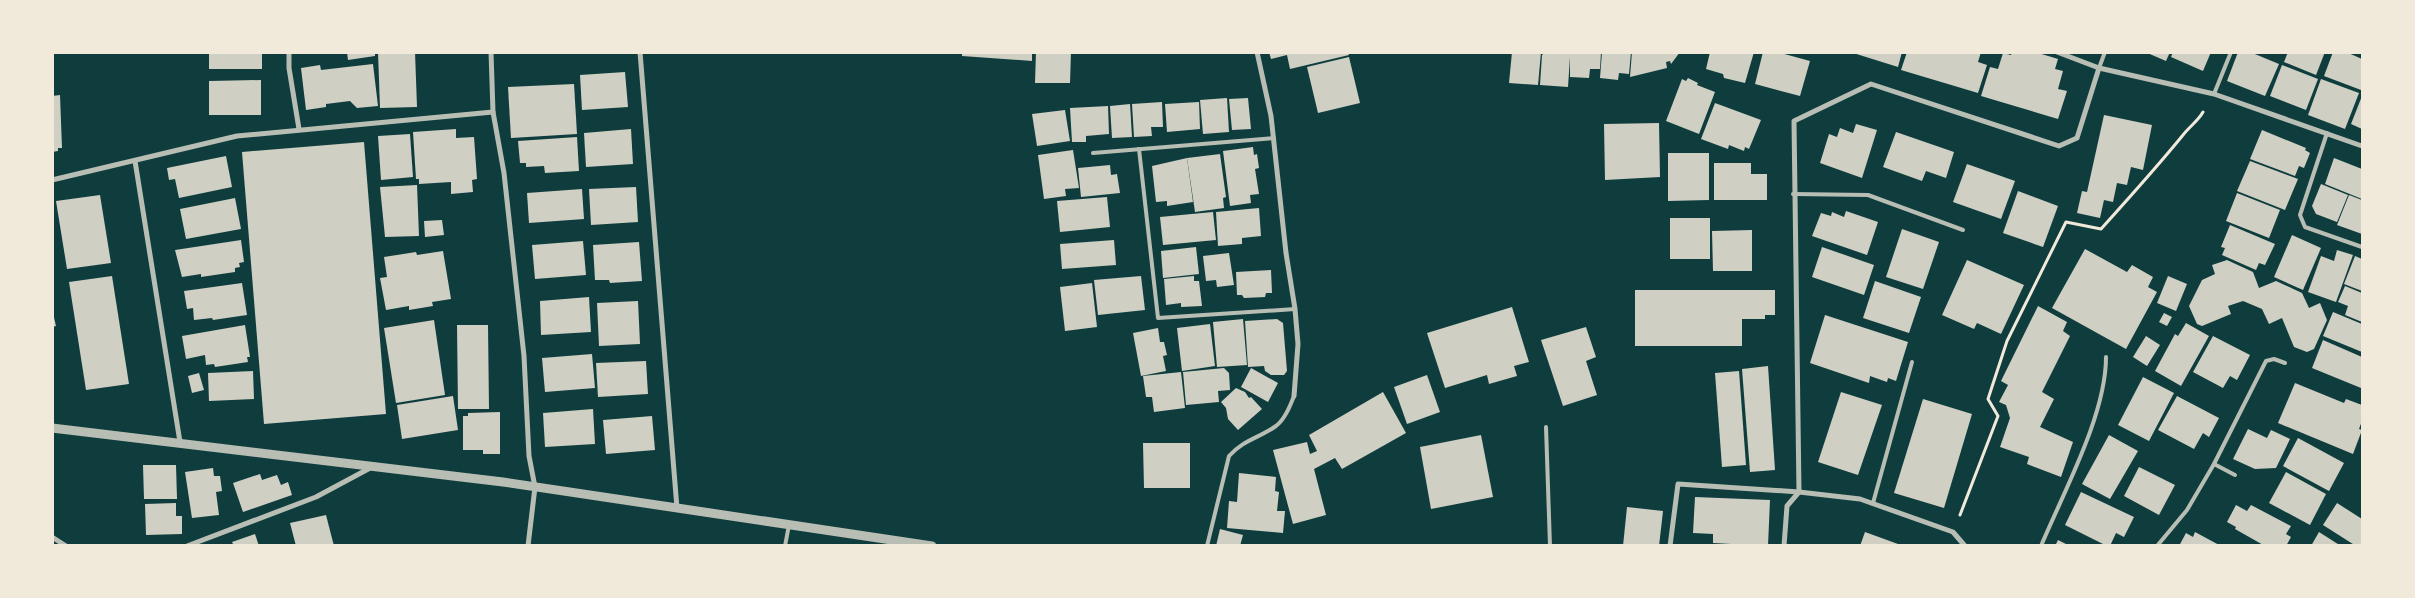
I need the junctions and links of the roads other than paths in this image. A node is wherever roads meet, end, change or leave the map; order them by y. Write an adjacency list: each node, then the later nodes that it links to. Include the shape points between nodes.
1 (289, 52): 11 (street)
2 (491, 52): 10 (street)
3 (640, 52): 36 (street)
4 (1257, 52): 13 (street)
5 (2057, 52): 8 (street)
6 (2105, 52): 8 (lane)
7 (2231, 52): 9 (lane)
8 (2099, 68): 9 (street); 19 (street, via 2077,138 2059,146 1871,84 1794,121)
9 (2214, 94): 12 (street)
10 (494, 112): 11 (street); 33 (street, via 522,337 528,456)
11 (299, 129): 17 (street, via 237,136)
12 (2327, 133): 14 (street); 21 (lane, via 2300,215 2305,227)
13 (1274, 138): 15 (lane); 22 (street)
14 (2362, 146)
15 (1139, 149): 16 (lane); 22 (lane, via 1158,318)
16 (1093, 153)
17 (135, 161): 18 (street); 29 (street)
18 (52, 180)
19 (1793, 194): 20 (lane, via 1868,195); 34 (street)
20 (1963, 230)
21 (2362, 247)
22 (1294, 309): 26 (street, via 1298,344)
23 (2106, 357): 49 (lane, via 2102,396)
24 (1912, 362): 35 (lane)
25 (2285, 363): 30 (lane, via 2274,359 2266,361)
26 (1294, 396): 44 (lane, via 1287,413 1276,426 1239,445 1229,456)
27 (1546, 427): 45 (lane)
28 (52, 428): 29 (street)
29 (180, 442): 31 (street)
30 (2214, 464): 32 (lane); 50 (lane, via 2187,510)
31 (374, 466): 33 (street); 40 (street, via 316,497)
32 (2234, 474)
33 (535, 487): 36 (street); 41 (street)
34 (1799, 492): 35 (street); 46 (street, via 1678,484); 47 (street, via 1787,506)
35 (1873, 503): 48 (street, via 1953,532)
36 (677, 508): 37 (street)
37 (789, 525): 42 (lane); 43 (street)
38 (52, 537): 39 (street)
39 (61, 545)
40 (187, 546)
41 (528, 546)
42 (786, 546)
43 (932, 546)
44 (1206, 546)
45 (1550, 546)
46 (1670, 546)
47 (1784, 546)
48 (1965, 546)
49 (2041, 546)
50 (2157, 546)

